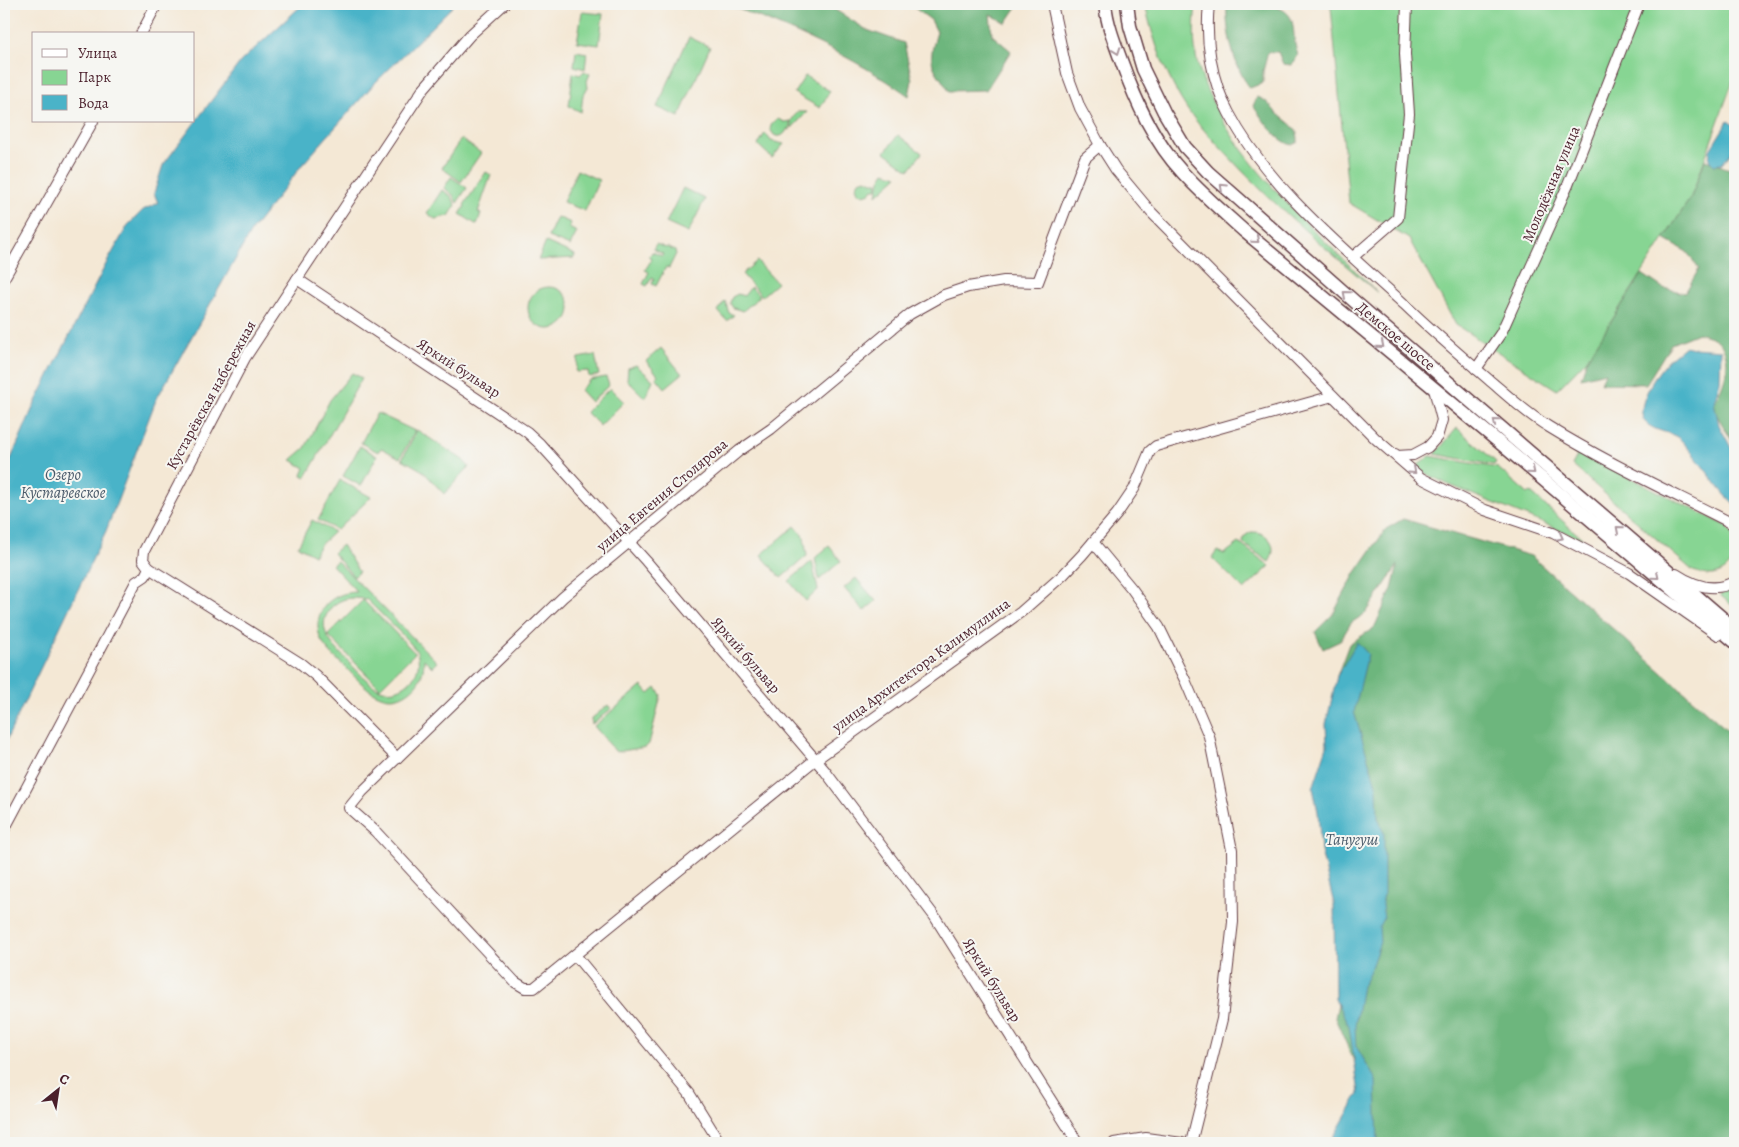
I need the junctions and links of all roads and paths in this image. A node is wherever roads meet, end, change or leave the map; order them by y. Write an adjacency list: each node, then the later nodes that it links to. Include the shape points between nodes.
1 (157, 4): 9 (street)
2 (504, 4): 14 (street, Кустарёвская набережная, via 475,30 428,84)
3 (1052, 4): 11 (street, via 1067,73 1080,108)
4 (1105, 4): 16 (main road, Демское шоссе, one-way to 16, via 1111,34 1142,112 1182,172 1244,231)
5 (1127, 4): 22 (main road, Демское шоссе, one-way to 5, via 1208,172 1185,147 1143,69)
6 (1209, 4): 12 (street, via 1209,52 1217,86 1228,112 1268,172)
7 (1408, 4): 12 (street, via 1405,54 1409,114 1398,218)
8 (1639, 4): 15 (street, Молодёжная улица, via 1568,186 1501,333)
9 (143, 32)
10 (92, 122): 13 (street)
11 (1100, 145): 17 (street, via 1150,212); 20 (street, улица Евгения Столярова, via 1085,158 1038,282 1004,281 968,287 938,298 910,314)
12 (1353, 257): 15 (street)
13 (4, 278)
14 (297, 279): 20 (street, Яркий бульвар, via 527,432); 23 (street, Кустарёвская набережная, via 245,358 144,551 143,560)
15 (1476, 369): 19 (street, via 1548,427)
16 (1434, 389): 18 (street, via 1442,420 1437,437 1428,447 1413,455 1397,456); 26 (main road, Демское шоссе, one-way to 26)
17 (1333, 396): 18 (street); 21 (street, улица Архитектора Калимуллина, via 1156,446 1150,451 1126,503)
18 (1376, 439): 27 (street, one-way to 27, via 1421,478 1485,510 1553,533 1629,574)
19 (1733, 525)
20 (629, 542): 28 (street, улица Евгения Столярова, via 562,599); 29 (street, Яркий бульвар)
21 (1093, 542): 29 (street, улица Архитектора Калимуллина, via 1063,575 1021,612); 37 (street, via 1159,627 1185,680 1209,736 1232,850 1233,922 1222,1019)
22 (1643, 550): 24 (street, via 1681,577 1697,584 1715,589); 25 (main road, Демское шоссе)
23 (150, 568): 28 (street, via 300,663); 30 (street, via 136,582)
24 (1735, 581)
25 (1735, 629)
26 (1735, 642)
27 (1735, 647)
28 (397, 758): 32 (street, улица Евгения Столярова, via 349,808 515,982)
29 (815, 759): 31 (street, улица Архитектора Калимуллина); 34 (street, Яркий бульвар, via 935,917)
30 (4, 830)
31 (576, 955): 32 (street, улица Архитектора Калимуллина, via 536,987); 33 (street, via 689,1093)
32 (525, 988)
33 (720, 1143)
34 (1078, 1143)
35 (1114, 1143): 36 (street, via 1146,1138)
36 (1182, 1143)
37 (1191, 1143)

